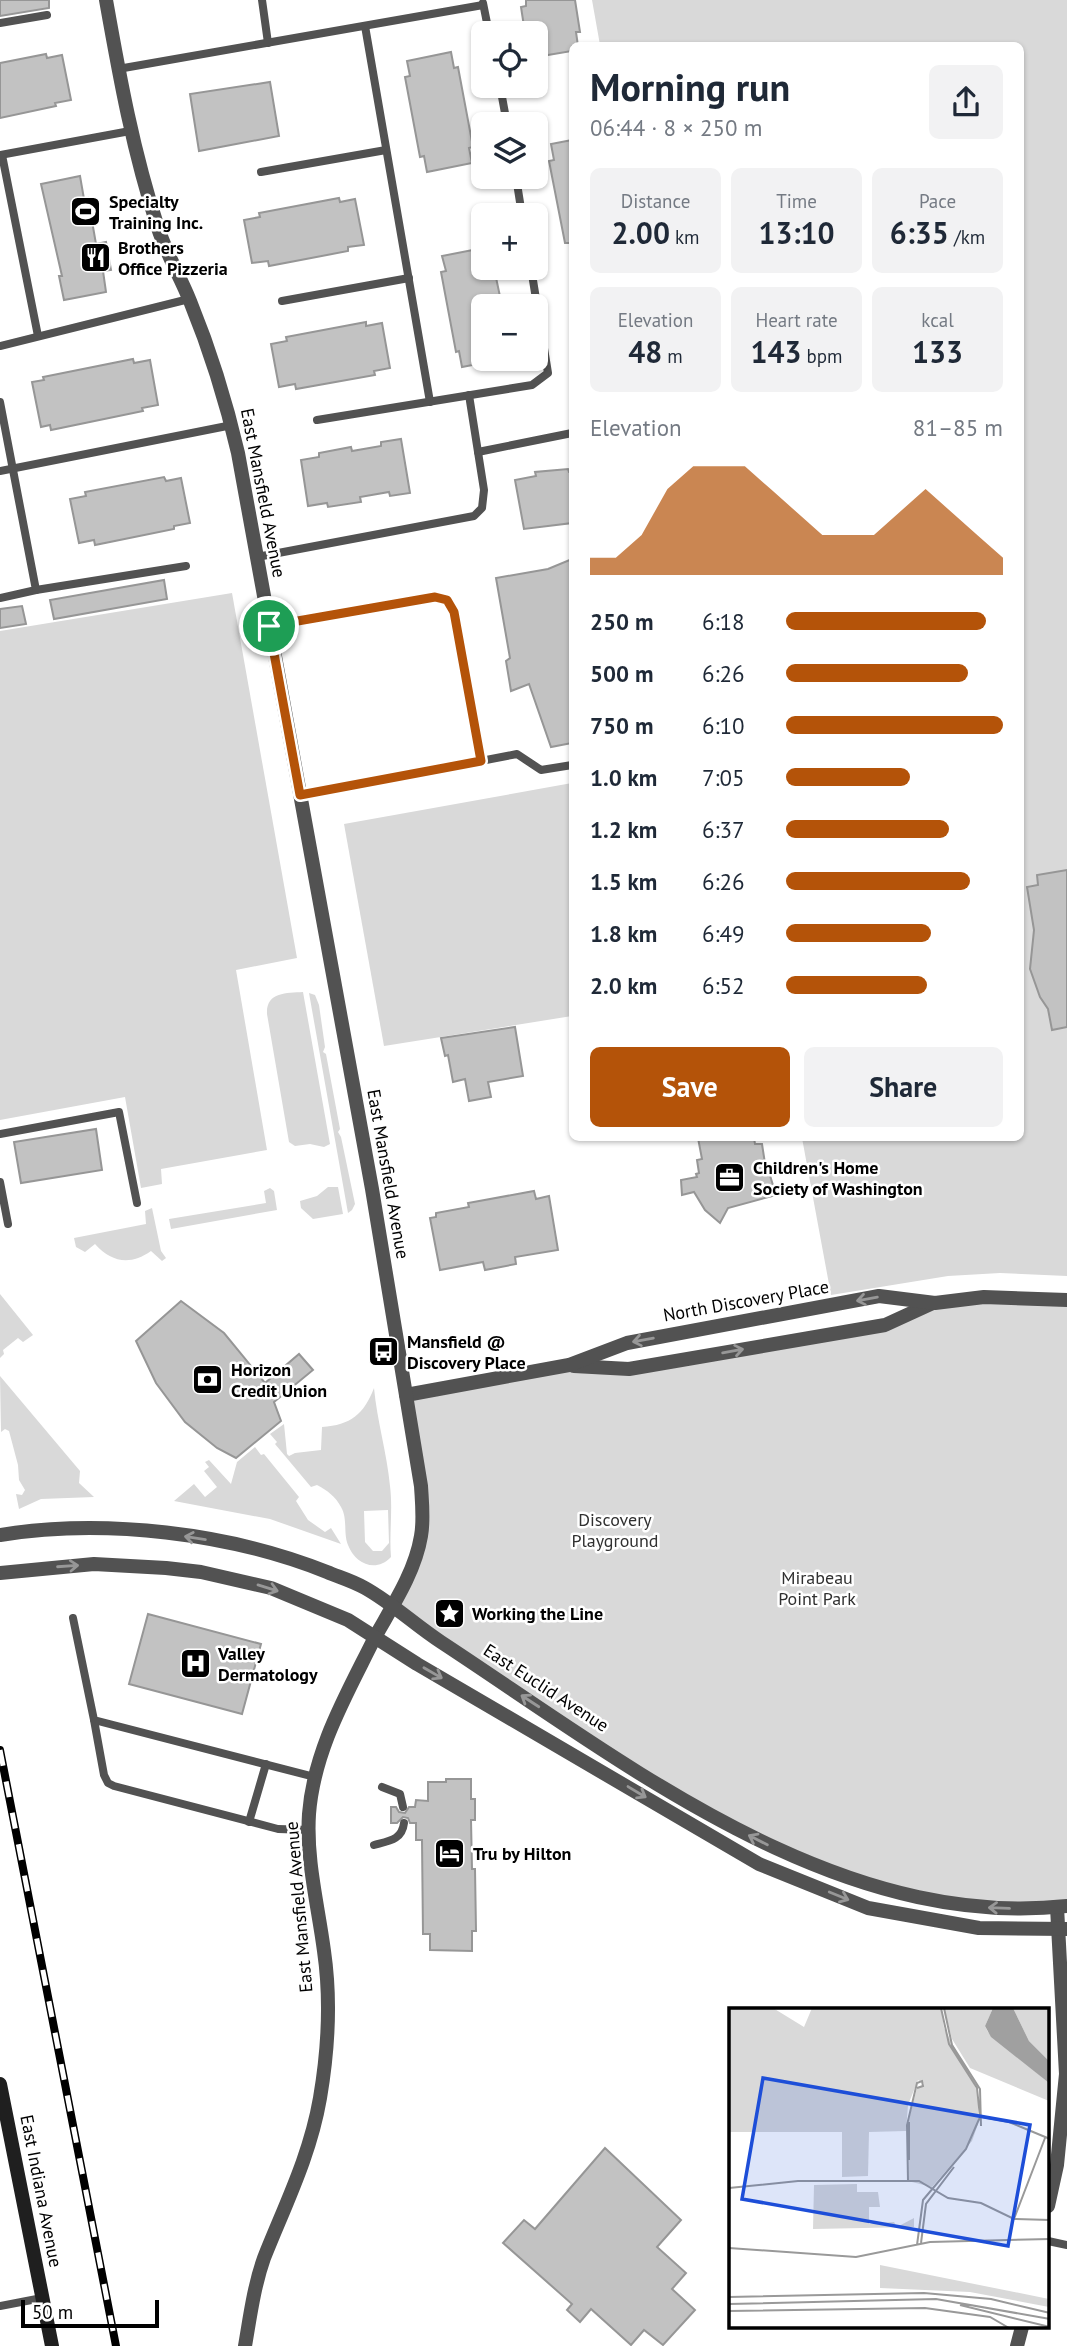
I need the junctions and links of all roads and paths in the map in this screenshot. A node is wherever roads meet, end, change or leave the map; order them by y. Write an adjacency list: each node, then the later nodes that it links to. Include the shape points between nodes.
1 (106, 0): 9 (street, East Mansfield Avenue)
2 (262, 0): 8 (lane)
3 (483, 3): 5 (lane); 7 (lane)
4 (47, 15): 6 (lane)
5 (487, 21)
6 (0, 23)
7 (365, 26): 8 (lane); 11 (lane)
8 (268, 43): 9 (lane)
9 (118, 69): 10 (street, East Mansfield Avenue)
10 (130, 131): 12 (lane); 16 (street, East Mansfield Avenue, via 159,231)
11 (386, 150): 13 (lane); 14 (lane)
12 (1, 155): 18 (lane)
13 (261, 172)
14 (409, 278): 17 (lane); 22 (lane)
15 (533, 280): 20 (lane, via 548,373 533,385)
16 (189, 299): 18 (lane); 24 (street, East Mansfield Avenue)
17 (282, 301)
18 (38, 336): 19 (lane)
19 (0, 346)
20 (469, 396): 22 (lane); 26 (lane)
21 (0, 402): 27 (lane)
22 (430, 402): 23 (lane)
23 (317, 420)
24 (232, 425): 27 (lane); 29 (street, East Mansfield Avenue)
25 (569, 434): 26 (lane)
26 (478, 452): 29 (lane, via 484,490 482,508 474,516)
27 (14, 469): 28 (lane); 31 (lane)
28 (0, 471)
29 (257, 556): 33 (street, East Mansfield Avenue)
30 (186, 566): 31 (lane)
31 (36, 590): 32 (lane)
32 (0, 598)
33 (269, 626): 34 (lane, via 435,597 447,600 454,612); 36 (street, East Mansfield Avenue)
34 (481, 761): 35 (lane, via 517,754 541,770); 36 (lane)
35 (569, 765)
36 (300, 795): 44 (street, East Mansfield Avenue)
37 (0, 1134): 39 (lane, via 119,1112)
38 (0, 1182): 40 (lane)
39 (137, 1203)
40 (8, 1224)
41 (1067, 1300): 42 (street, North Discovery Place, via 985,1297)
42 (934, 1303): 43 (street, North Discovery Place, one-way to 42, via 629,1369 656,1365 885,1325); 43 (street, North Discovery Place, one-way to 43, via 880,1296 627,1342)
43 (569, 1365): 44 (street, North Discovery Place)
44 (407, 1395): 47 (street, East Mansfield Avenue, via 423,1518 417,1552)
45 (0, 1535): 47 (street, East Euclid Avenue, one-way to 45, via 364,1587 309,1565 203,1539 127,1530 63,1529)
46 (0, 1573): 49 (street, one-way to 49, via 94,1564 201,1572 271,1588 348,1620)
47 (392, 1606): 49 (street, East Mansfield Avenue); 59 (street, East Euclid Avenue, one-way to 47, via 996,1908 919,1897 840,1877 762,1843 651,1781)
48 (73, 1618): 50 (lane)
49 (375, 1637): 52 (street, East Mansfield Avenue, via 334,1721); 60 (street, one-way to 60, via 759,1864 868,1908 979,1928)
50 (94, 1720): 51 (lane); 55 (lane, via 108,1783)
51 (266, 1763): 52 (lane); 55 (lane)
52 (315, 1777): 57 (street, East Mansfield Avenue)
53 (382, 1787): 54 (lane, via 400,1794)
54 (403, 1807)
55 (250, 1822): 57 (lane)
56 (404, 1823): 58 (lane, via 397,1838)
57 (310, 1830): 67 (street, East Mansfield Avenue, via 325,1952 326,2052 309,2147 263,2260)
58 (374, 1845)
59 (1062, 1906): 60 (street)
60 (1063, 1930): 62 (street, via 1066,2074)
61 (0, 2084): 63 (main road, East Indiana Avenue)
62 (1050, 2197)
63 (42, 2298): 64 (lane); 66 (main road, East Indiana Avenue)
64 (0, 2306)
65 (1022, 2328): 68 (street)
66 (52, 2346)
67 (245, 2346)
68 (1017, 2346)

